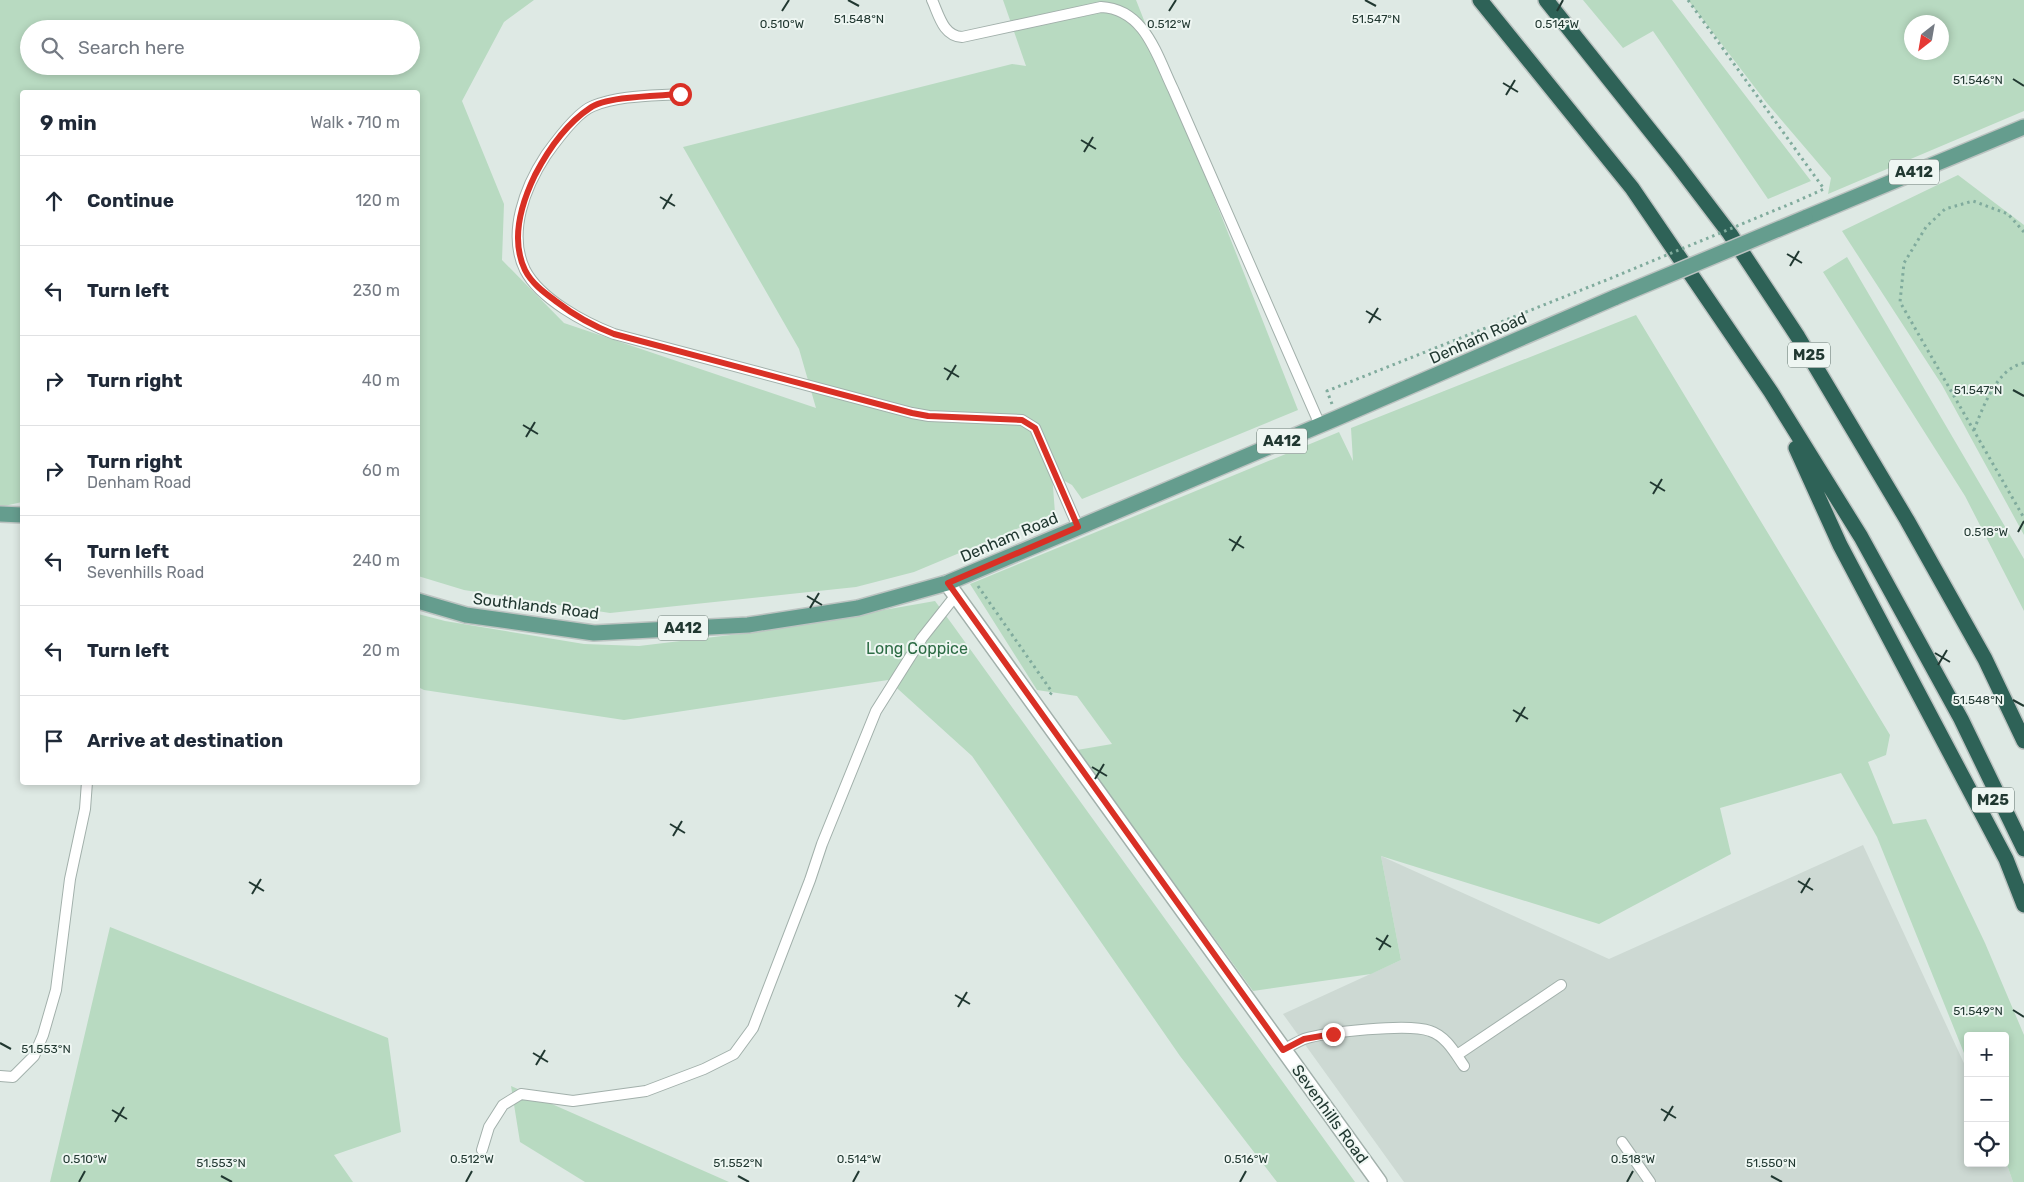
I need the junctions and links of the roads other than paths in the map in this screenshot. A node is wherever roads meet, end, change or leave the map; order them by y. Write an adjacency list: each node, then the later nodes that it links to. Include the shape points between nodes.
1 (932, 0): 7 (lane, via 942,22 954,37 1101,7 1120,10 1141,26 1173,90)
2 (1480, 0): 6 (highway, M25, via 1632,188)
3 (1546, 0): 14 (highway, M25, via 1730,234 1798,337 1985,659)
4 (680, 94): 10 (lane, via 612,100 591,106 561,134 526,193 518,225 518,251 525,271 540,289 589,324 614,334 912,413 1022,420 1035,428)
5 (2024, 127): 7 (main road, Denham Road / A412, bridge)
6 (1771, 392): 13 (highway, M25, via 1861,537); 18 (highway, M25, via 1840,544 2006,859)
7 (1320, 425): 10 (main road, Denham Road / A412)
8 (0, 514): 9 (main road)
9 (20, 515)
10 (1078, 527): 11 (main road, Denham Road / A412)
11 (952, 589): 12 (main road, Southlands Road / A412, via 748,625 594,633 466,615); 20 (street, Sevenhills Road); 25 (lane, via 876,711 822,844 754,1028 734,1054 646,1091 574,1102 521,1094 502,1104 488,1127)
12 (420, 603)
13 (1961, 719): 16 (highway, M25); 17 (highway, M25)
14 (2024, 741)
15 (87, 785): 23 (lane, via 50,1013 34,1056 13,1077)
16 (2024, 849)
17 (2024, 882)
18 (2024, 905)
19 (1560, 985): 21 (lane)
20 (1283, 1050): 21 (lane, via 1304,1039 1381,1028 1409,1028 1430,1031 1445,1040); 26 (street, Sevenhills Road)
21 (1457, 1055): 22 (lane)
22 (1464, 1066)
23 (0, 1076)
24 (1622, 1142): 27 (lane)
25 (482, 1150)
26 (1379, 1182)
27 (1650, 1182)

